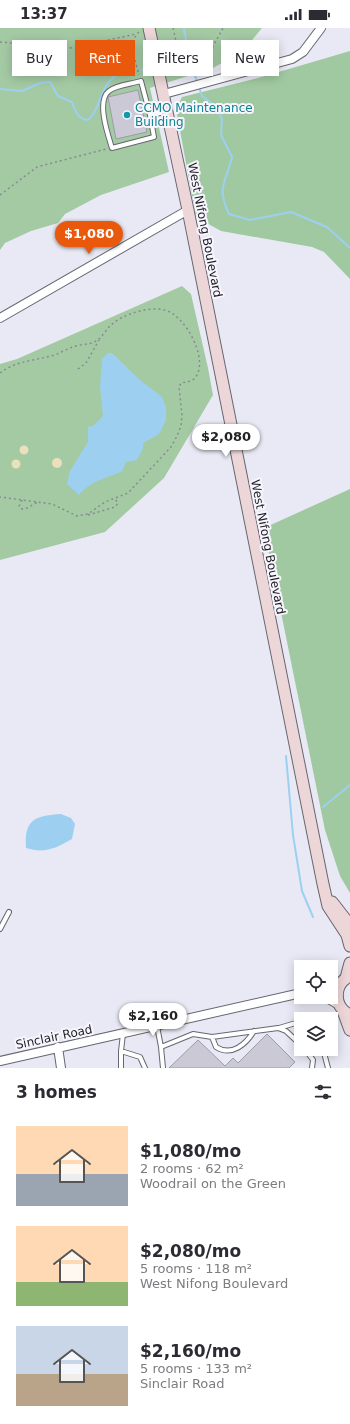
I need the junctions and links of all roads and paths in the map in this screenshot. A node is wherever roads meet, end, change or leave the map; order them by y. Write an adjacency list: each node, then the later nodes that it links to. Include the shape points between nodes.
1 (173, 28): 6 (path)
2 (223, 28): 8 (path)
3 (321, 28): 10 (street, via 303,52 292,59)
4 (144, 30): 5 (path); 10 (main road, West Nifong Boulevard)
5 (136, 34): 7 (path, via 99,42 85,49); 9 (path, via 133,43)
6 (176, 40)
7 (0, 42)
8 (213, 46)
9 (141, 81): 12 (lane); 13 (lane, via 115,88 108,92 104,99 103,113)
10 (164, 94): 11 (main road, West Nifong Boulevard)
11 (167, 111): 12 (lane); 15 (main road, West Nifong Boulevard)
12 (150, 115): 13 (lane, via 154,137)
13 (112, 148): 14 (path, via 37,167)
14 (0, 195)
15 (188, 210): 16 (street); 25 (main road, West Nifong Boulevard)
16 (0, 318)
17 (100, 338): 18 (path, via 86,363); 19 (path, via 90,344 74,346 57,354 17,363); 21 (path, via 110,326 122,318 144,311 164,310 175,315 186,327 199,359 199,370 195,377 179,387 181,426 171,447 133,489)
18 (78, 369)
19 (0, 373)
20 (0, 496): 22 (path)
21 (115, 499): 24 (path, via 105,502); 24 (path, via 118,503 115,507)
22 (22, 500): 23 (path); 23 (path, via 22,509)
23 (38, 502): 24 (path, via 52,504 77,516)
24 (86, 515)
25 (323, 884): 27 (main road, West Nifong Boulevard, via 335,906); 29 (main road, West Nifong Boulevard, via 328,906 347,935)
26 (9, 912): 28 (lane)
27 (350, 925)
28 (0, 929)
29 (350, 946)
30 (350, 963): 31 (main road)
31 (346, 979): 34 (main road, via 337,994)
32 (294, 995): 36 (street, Sinclair Road)
33 (334, 1004): 34 (street)
34 (344, 1011): 38 (main road)
35 (294, 1023): 37 (lane)
36 (157, 1026): 40 (street, Sinclair Road); 44 (lane)
37 (278, 1028): 39 (lane); 42 (lane)
38 (350, 1030)
39 (254, 1031): 41 (lane); 41 (lane, via 240,1047 228,1050 216,1047)
40 (123, 1034): 43 (street, Sinclair Road); 45 (lane)
41 (212, 1037): 44 (lane, via 193,1034)
42 (294, 1039)
43 (58, 1047): 48 (street, Sinclair Road); 49 (street)
44 (161, 1047): 52 (lane)
45 (121, 1051): 50 (lane); 51 (lane, via 140,1057)
46 (310, 1056): 53 (lane, via 313,1060)
47 (325, 1056): 54 (lane)
48 (0, 1061)
49 (61, 1068)
50 (121, 1068)
51 (145, 1068)
52 (163, 1068)
53 (312, 1068)
54 (328, 1068)

